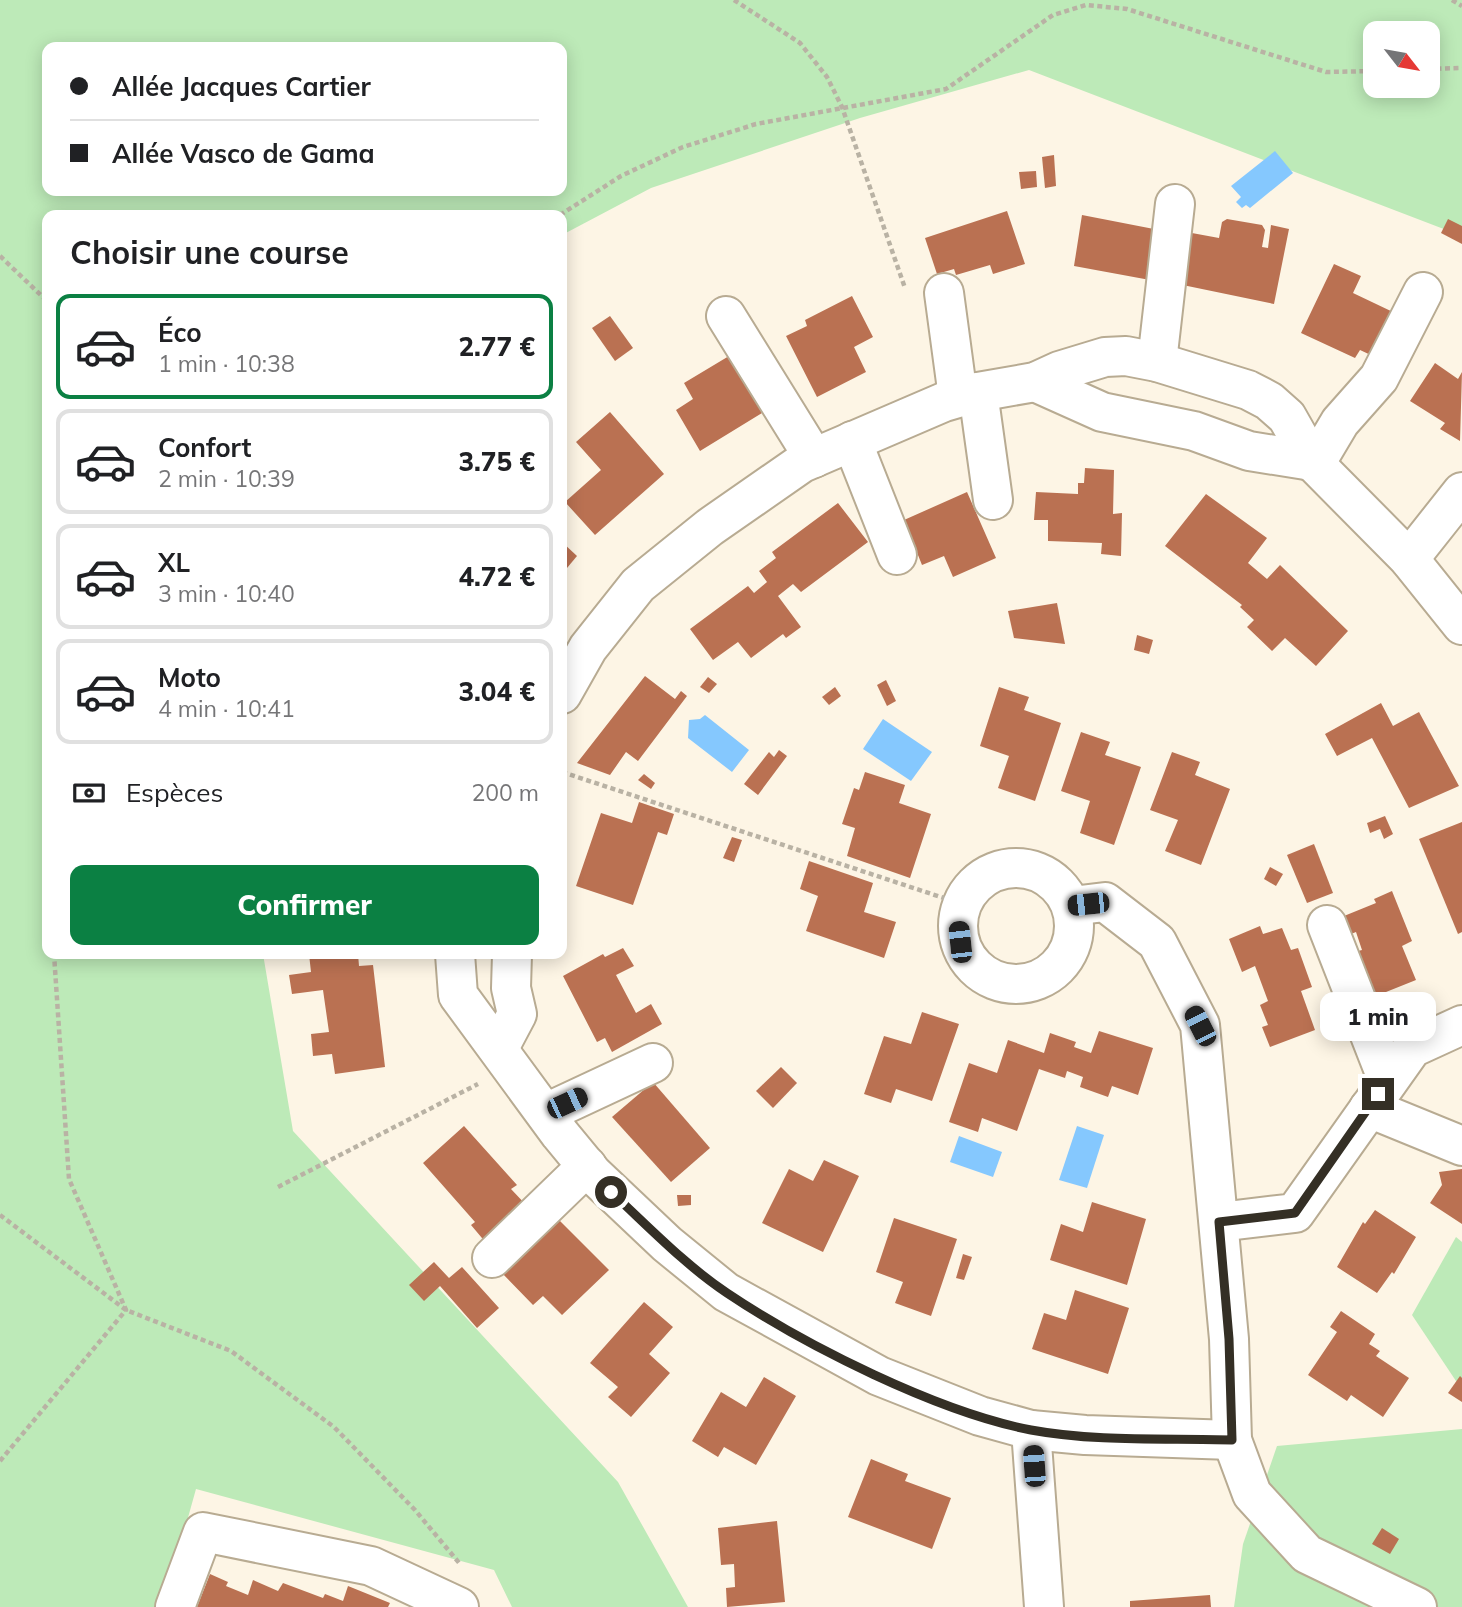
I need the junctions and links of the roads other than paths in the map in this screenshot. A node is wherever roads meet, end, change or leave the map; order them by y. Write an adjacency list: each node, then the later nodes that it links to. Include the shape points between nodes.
1 (1175, 204): 7 (street)
2 (1423, 292): 13 (street, via 1379,378 1340,422)
3 (927, 297): 9 (street)
4 (726, 316): 12 (street)
5 (1091, 359): 7 (street, via 1126,356); 8 (street); 10 (street, via 1080,384)
6 (1413, 360): 13 (street)
7 (1157, 362): 13 (street, via 1269,401 1287,417)
8 (1035, 382): 9 (street); 10 (street)
9 (968, 394): 11 (street); 15 (street)
10 (1093, 409): 13 (street, via 1194,431)
11 (852, 440): 12 (street); 16 (street)
12 (814, 458): 19 (street, via 710,527 638,584)
13 (1320, 468): 17 (street)
14 (1462, 492): 17 (street)
15 (993, 500)
16 (897, 555)
17 (1409, 559): 18 (street)
18 (1462, 625)
19 (567, 685)
20 (1072, 906): 20 (street, via 1047,876 1028,868 1007,868 989,875 972,887 962,904 958,932 967,959 996,982 1015,985 1042,978 1064,960 1073,944); 31 (street, via 1105,902 1157,942 1200,1026)
21 (1327, 925): 27 (street)
22 (455, 959): 25 (street, via 458,995)
23 (512, 959): 25 (street, via 511,988 517,1014)
24 (1462, 1025): 27 (street, via 1412,1048)
25 (506, 1057): 28 (street)
26 (653, 1063): 28 (street)
27 (1378, 1094): 29 (street); 31 (street, via 1295,1213)
28 (546, 1113): 30 (street)
29 (1462, 1146)
30 (587, 1166): 32 (street); 33 (street, via 667,1244 726,1292 771,1319 879,1376 980,1416)
31 (1219, 1222): 34 (street)
32 (492, 1258)
33 (1031, 1430): 34 (street); 37 (street)
34 (1232, 1440): 38 (street, via 1252,1494 1307,1554)
35 (175, 1607): 36 (street, via 203,1532 372,1566)
36 (459, 1607)
37 (1044, 1607)
38 (1418, 1607)

